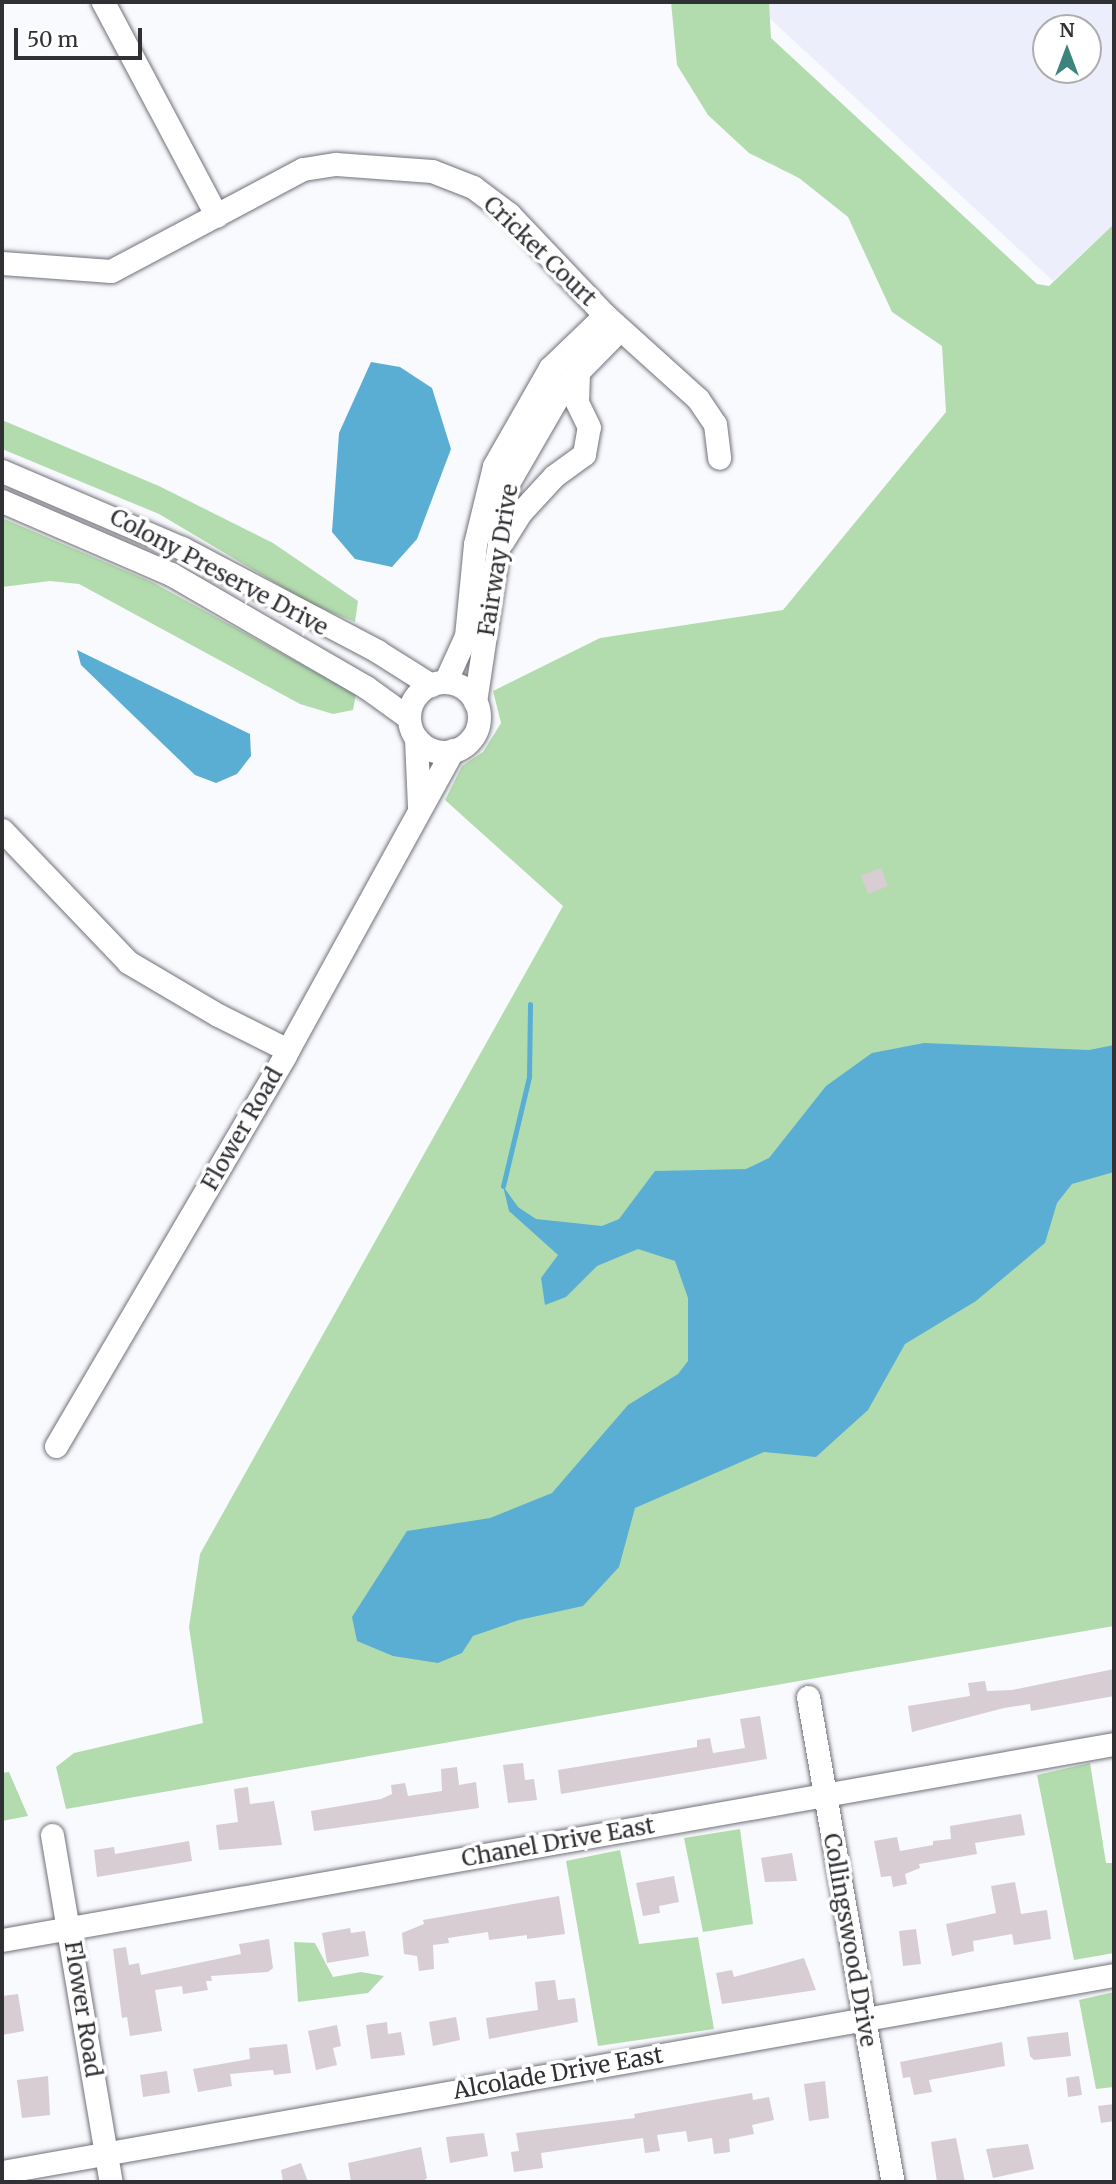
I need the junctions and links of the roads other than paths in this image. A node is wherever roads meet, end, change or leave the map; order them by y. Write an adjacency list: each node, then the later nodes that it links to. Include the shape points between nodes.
1 (103, 2): 2 (street)
2 (217, 216): 3 (street, Cricket Court, via 111,271); 4 (street, Cricket Court, via 303,169 336,164 432,171 473,187 509,214)
3 (2, 263)
4 (612, 322): 5 (street, Fairway Drive); 5 (street, Fairway Drive, via 550,368); 6 (street, Cricket Court, via 698,399 715,424)
5 (556, 397): 9 (street, Fairway Drive, via 508,483); 9 (street, via 589,427 584,454 554,476 520,513); 10 (street, Fairway Drive, via 505,442 486,488 466,636)
6 (719, 458)
7 (2, 471): 10 (street, Colony Preserve Drive, via 170,542)
8 (2, 501): 12 (street, Colony Preserve Drive, via 171,574 366,687)
9 (498, 547): 11 (street, Fairway Drive)
10 (438, 683): 11 (street, via 464,689); 12 (street, via 414,698)
11 (475, 702): 13 (street, via 479,720 475,733)
12 (412, 728): 13 (street, via 432,750); 14 (street, Flower Road)
13 (453, 750): 14 (street, Flower Road)
14 (419, 808): 16 (street, Flower Road, via 401,852)
15 (2, 830): 16 (street, via 128,962 218,1016)
16 (288, 1050): 17 (street, Flower Road)
17 (56, 1446)
18 (807, 1697): 20 (street, Collingswood Drive)
19 (1114, 1744): 20 (street, Chanel Drive East)
20 (825, 1795): 22 (street, Chanel Drive East); 25 (street, Collingswood Drive)
21 (52, 1835): 22 (street, Flower Road)
22 (70, 1928): 23 (street, Chanel Drive East); 26 (street, Flower Road)
23 (2, 1940)
24 (1114, 1975): 25 (street, Alcolade Drive East)
25 (864, 2018): 26 (street, Alcolade Drive East); 29 (street, Collingswood Drive)
26 (106, 2153): 27 (street, Alcolade Drive East); 28 (street, Flower Road)
27 (2, 2172)
28 (111, 2182)
29 (892, 2182)

